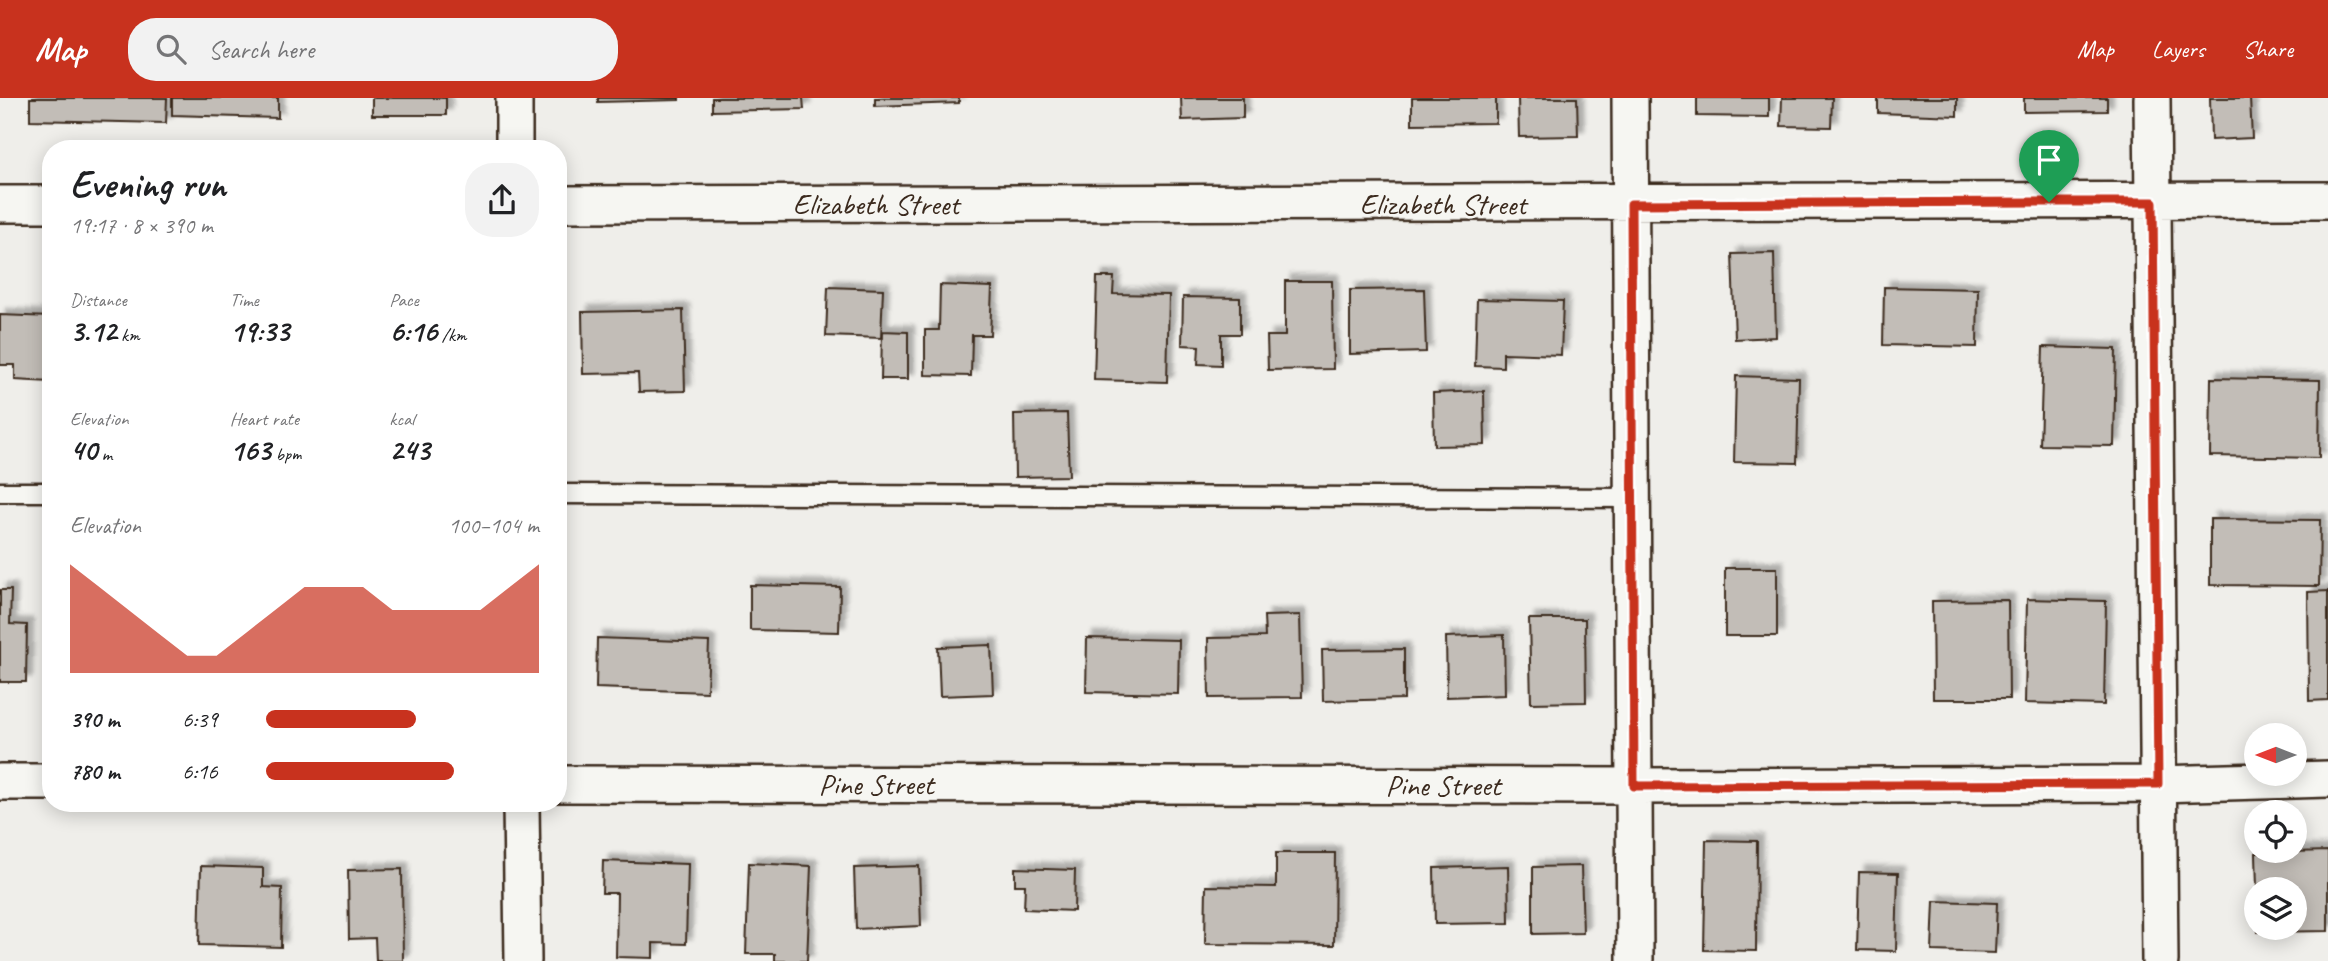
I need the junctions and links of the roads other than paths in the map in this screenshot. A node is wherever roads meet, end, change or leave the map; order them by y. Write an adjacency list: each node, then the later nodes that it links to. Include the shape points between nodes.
1 (514, 98): 4 (street)
2 (1630, 98): 10 (street)
3 (2152, 98): 6 (street)
4 (514, 140)
5 (2328, 200): 6 (street, Elizabeth Street)
6 (2153, 202): 10 (street, Elizabeth Street); 19 (street)
7 (0, 204): 8 (street)
8 (42, 204)
9 (567, 204): 10 (street, Elizabeth Street)
10 (1631, 204): 14 (street)
11 (0, 492): 12 (lane)
12 (42, 492)
13 (567, 494): 14 (lane)
14 (1633, 498): 20 (street)
15 (2328, 779): 19 (street, Pine Street)
16 (0, 782): 17 (street)
17 (42, 782)
18 (567, 784): 20 (street, Pine Street)
19 (2158, 784): 20 (street, Pine Street); 24 (street)
20 (1634, 786): 23 (street)
21 (522, 812): 22 (street)
22 (523, 961)
23 (1635, 961)
24 (2160, 961)

